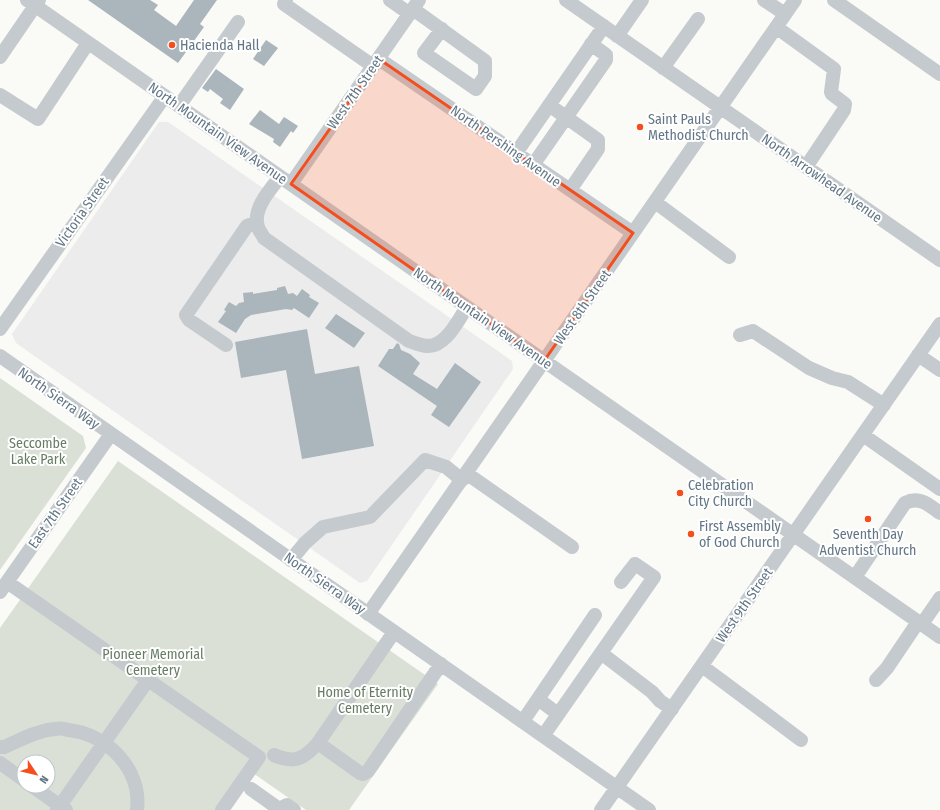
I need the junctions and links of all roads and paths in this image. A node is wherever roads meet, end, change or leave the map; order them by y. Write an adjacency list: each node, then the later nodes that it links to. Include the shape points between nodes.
1 (286, 0): 20 (street, North Pershing Avenue, via 284,4)
2 (390, 0): 9 (street)
3 (566, 0): 13 (street, North Arrowhead Avenue)
4 (642, 0): 16 (street)
5 (764, 0): 10 (street)
6 (795, 0): 10 (street, West 8th Street)
7 (834, 0): 22 (street)
8 (34, 2): 17 (street, North Mountain View Avenue); 19 (street)
9 (414, 7): 15 (street); 20 (street, West 7th Street)
10 (785, 14): 14 (street, West 8th Street)
11 (698, 19): 21 (street)
12 (238, 22): 26 (street)
13 (604, 26): 16 (street, North Arrowhead Avenue); 18 (street)
14 (776, 27): 27 (street, West 8th Street); 31 (street, via 834,69 831,92 845,104 844,110)
15 (442, 29): 15 (street, via 485,60 486,76 476,89 424,53)
16 (617, 36): 21 (street, North Arrowhead Avenue)
17 (88, 43): 23 (street, via 38,119); 24 (street, North Mountain View Avenue)
18 (591, 44): 25 (street); 28 (street, via 606,54 606,60)
19 (0, 57)
20 (376, 62): 29 (street, North Pershing Avenue); 32 (street, West 7th Street)
21 (663, 68): 27 (street, North Arrowhead Avenue)
22 (940, 74)
23 (0, 95)
24 (165, 96): 26 (street, North Mountain View Avenue); 41 (street, Victoria Street)
25 (549, 105): 28 (street); 29 (street)
26 (179, 106): 32 (street, North Mountain View Avenue)
27 (720, 108): 31 (street, North Arrowhead Avenue); 34 (street, West 8th Street)
28 (566, 118): 30 (street); 33 (street, via 598,140 598,150)
29 (516, 153): 30 (street, North Pershing Avenue)
30 (533, 165): 33 (street, North Pershing Avenue)
31 (806, 167): 38 (street, North Arrowhead Avenue)
32 (285, 180): 35 (street, West 7th Street, via 260,206); 39 (street, North Mountain View Avenue)
33 (570, 190): 36 (street, North Pershing Avenue)
34 (654, 202): 36 (street, West 8th Street); 37 (street)
35 (257, 222): 39 (street, via 264,238 409,340 421,345 433,346 440,341); 43 (street, via 247,226 186,315 188,320)
36 (633, 233): 46 (street, West 8th Street)
37 (729, 257)
38 (940, 260)
39 (467, 307): 46 (street, North Mountain View Avenue)
40 (940, 324): 44 (street, West 9th Street)
41 (0, 329)
42 (740, 335): 48 (street, via 753,331 809,368 848,382)
43 (226, 345)
44 (918, 355): 47 (street); 48 (street, West 9th Street)
45 (0, 356): 49 (street, North Sierra Way)
46 (544, 361): 51 (street, West 8th Street); 54 (street, North Mountain View Avenue)
47 (940, 370)
48 (884, 405): 50 (street, West 9th Street)
49 (111, 434): 56 (street, North Sierra Way); 59 (street, East 7th Street)
50 (863, 435): 52 (street); 54 (street, West 9th Street)
51 (464, 476): 55 (street); 56 (street, via 425,460 370,517 323,527); 61 (street, West 8th Street)
52 (940, 489)
53 (938, 506): 57 (street, via 913,499 905,503)
54 (794, 534): 57 (street, North Mountain View Avenue); 68 (street, West 9th Street)
55 (572, 546)
56 (291, 560): 61 (street, North Sierra Way)
57 (855, 577): 63 (street, North Mountain View Avenue)
58 (621, 582): 66 (street, via 635,564 654,577)
59 (4, 587): 69 (street)
60 (940, 598): 63 (street)
61 (368, 614): 64 (street, North Sierra Way)
62 (595, 615): 71 (street)
63 (920, 623): 65 (street, North Mountain View Avenue); 70 (street)
64 (394, 632): 67 (street, North Sierra Way); 78 (street)
65 (940, 637)
66 (597, 658): 72 (street, via 652,692); 73 (street)
67 (441, 664): 74 (street, North Sierra Way); 78 (street, via 368,771 360,773)
68 (702, 666): 72 (street, West 9th Street); 76 (street)
69 (148, 680): 77 (street); 88 (street, via 259,757)
70 (876, 680)
71 (538, 699): 73 (street); 74 (street)
72 (672, 709): 83 (street, West 9th Street)
73 (558, 714): 75 (street)
74 (523, 722): 75 (street, North Sierra Way)
75 (543, 736): 83 (street, North Sierra Way)
76 (801, 740)
77 (104, 742): 79 (street, via 77,731 57,728); 86 (street); 87 (street, via 116,752 133,776)
78 (318, 743): 80 (street, via 301,758 290,760)
79 (0, 747)
80 (274, 755)
81 (0, 763): 82 (street)
82 (16, 774)
83 (617, 787): 90 (street, West 9th Street); 91 (street, North Sierra Way)
84 (251, 789): 89 (street, via 279,809 287,805)
85 (42, 794): 86 (street)
86 (61, 809)
87 (136, 810)
88 (222, 810)
89 (294, 810)
90 (601, 810)
91 (649, 810)

